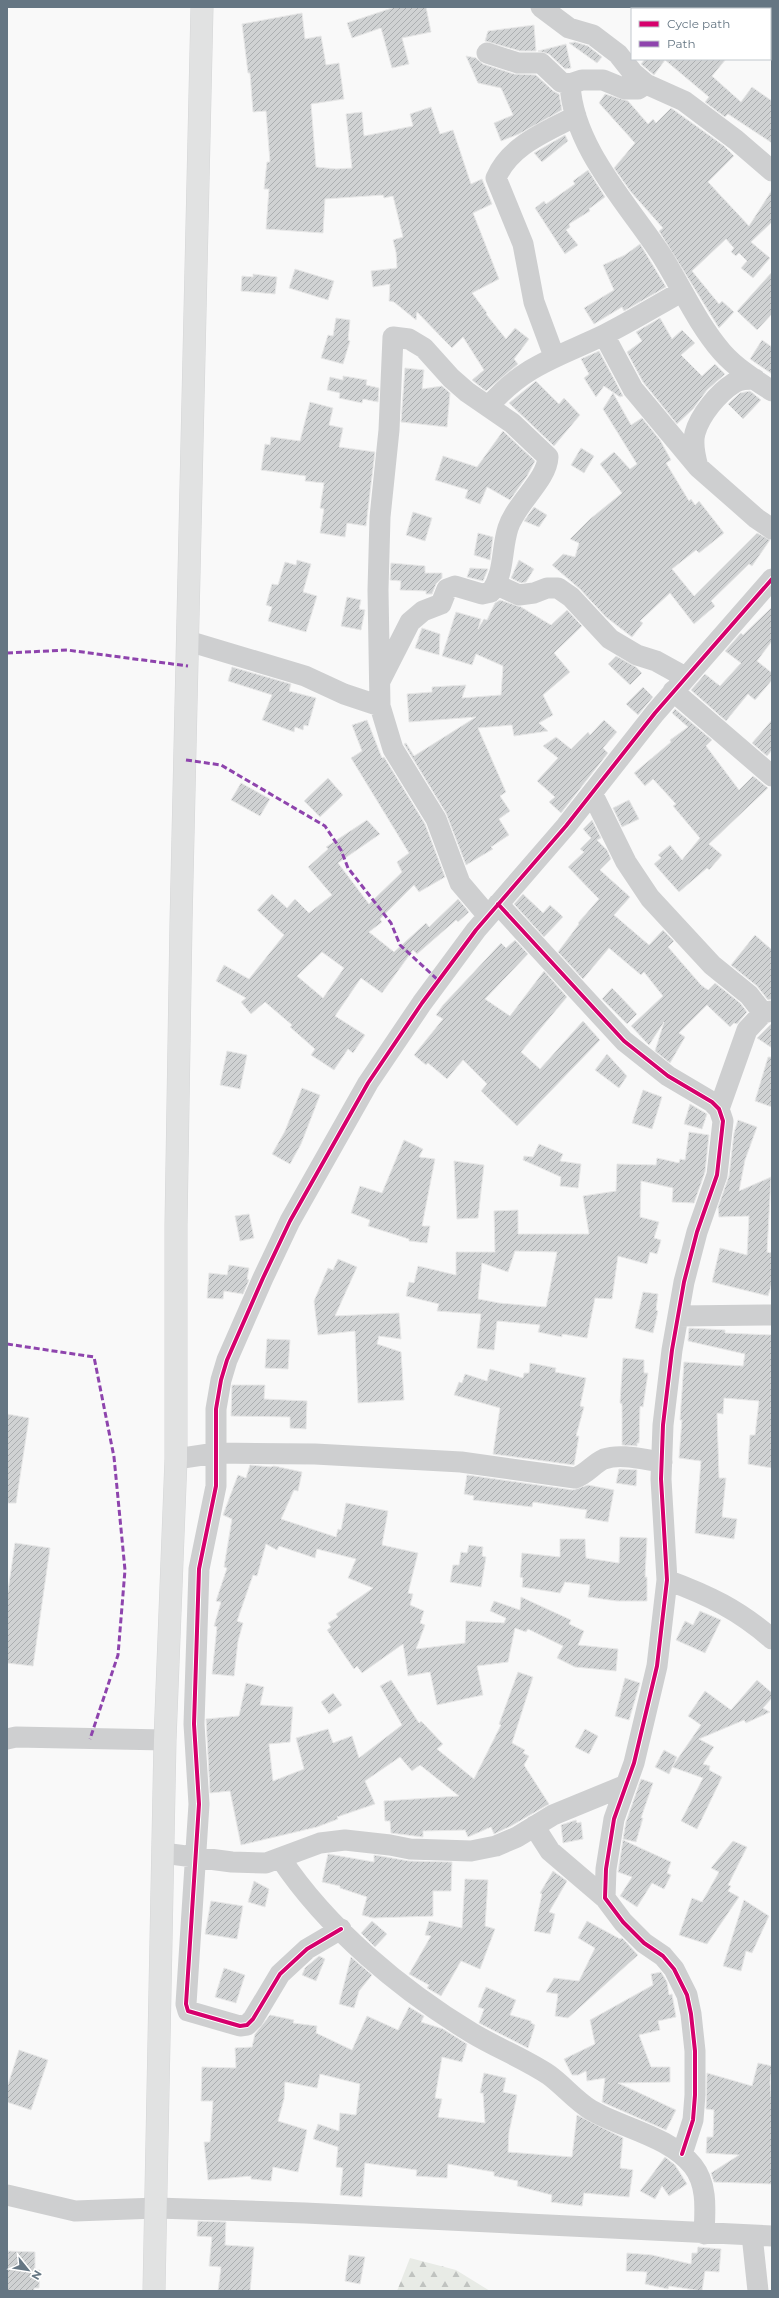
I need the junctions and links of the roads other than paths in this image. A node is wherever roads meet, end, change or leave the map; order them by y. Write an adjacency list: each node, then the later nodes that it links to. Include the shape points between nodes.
1 (202, 7): 18 (main road)
2 (541, 7): 5 (street, via 569,28 593,35 618,54 632,72)
3 (487, 53): 4 (street, via 518,63 540,63 561,82)
4 (570, 84): 5 (street, via 582,80 603,80 625,89 638,89); 6 (street, via 571,105)
5 (646, 84): 7 (street, via 684,101)
6 (576, 116): 8 (street, via 595,159 627,210 662,256); 10 (street, via 518,148 502,164 496,178 523,244 534,302)
7 (772, 171)
8 (681, 292): 9 (street); 11 (street, via 723,353)
9 (604, 335): 10 (street); 14 (street, via 632,388)
10 (554, 356): 13 (street, via 528,370 500,393)
11 (755, 379): 12 (street); 14 (street, via 734,382 715,400 701,419 694,434 694,452)
12 (772, 391)
13 (489, 406): 17 (street, via 548,457 548,467 522,502 508,528); 19 (street, via 451,378 424,348 409,339 393,337 389,430 380,517)
14 (698, 467): 15 (street)
15 (772, 529)
16 (772, 579): 20 (street)
17 (497, 585): 19 (street, via 491,592 482,594 455,586 447,590 441,604 423,611 410,622); 20 (street, via 519,595 558,588 571,597 610,638 637,655 656,661)
18 (188, 640): 21 (street, via 305,676 344,694); 30 (main road, via 176,1225)
19 (380, 681): 21 (street)
20 (679, 684): 22 (street); 23 (street)
21 (380, 706): 24 (street, via 393,749 436,819 460,883)
22 (772, 776)
23 (592, 794): 24 (street); 25 (street, via 626,862 650,898 712,965)
24 (492, 910): 26 (street, via 624,1041 663,1072); 29 (street, via 422,1003 368,1083 278,1245 221,1380 216,1409)
25 (768, 1012): 26 (street, via 747,1030)
26 (719, 1109): 28 (street, via 723,1121 717,1175 692,1253)
27 (772, 1315): 28 (street)
28 (678, 1316): 31 (street, via 663,1425)
29 (216, 1453): 30 (street); 31 (street, via 314,1454 461,1462 575,1478 584,1475 605,1459); 39 (street, via 216,1486 199,1569 194,1669 194,1724 200,1804)
30 (176, 1459): 35 (main road)
31 (662, 1462): 32 (street)
32 (667, 1580): 33 (street, via 707,1594 726,1604); 36 (street, via 663,1629 652,1694)
33 (772, 1639)
34 (7, 1739): 35 (street, via 16,1737)
35 (165, 1740): 38 (main road)
36 (626, 1785): 37 (street, via 553,1815); 41 (street, via 614,1819 606,1869)
37 (534, 1826): 40 (street, via 517,1838 496,1846 470,1851 410,1849 345,1840 320,1843); 41 (street, via 550,1851)
38 (163, 1853): 39 (street); 45 (main road)
39 (198, 1858): 40 (street, via 249,1864); 42 (street, via 186,2004 188,2011 240,2026 247,2025 280,1974 307,1949)
40 (281, 1859): 42 (street, via 308,1896)
41 (605, 1898): 43 (street, via 623,1922 644,1943 663,1956 674,1969 687,1995 696,2051 695,2094 693,2120)
42 (341, 1929): 43 (street, via 385,1970 440,2013 500,2050 549,2076 590,2109)
43 (682, 2154): 46 (street, via 695,2168 702,2184 706,2199)
44 (7, 2195): 45 (street, via 76,2211)
45 (156, 2208): 46 (street, via 548,2224); 48 (main road)
46 (704, 2234): 47 (street)
47 (762, 2236): 49 (street)
48 (154, 2291)
49 (758, 2291)

